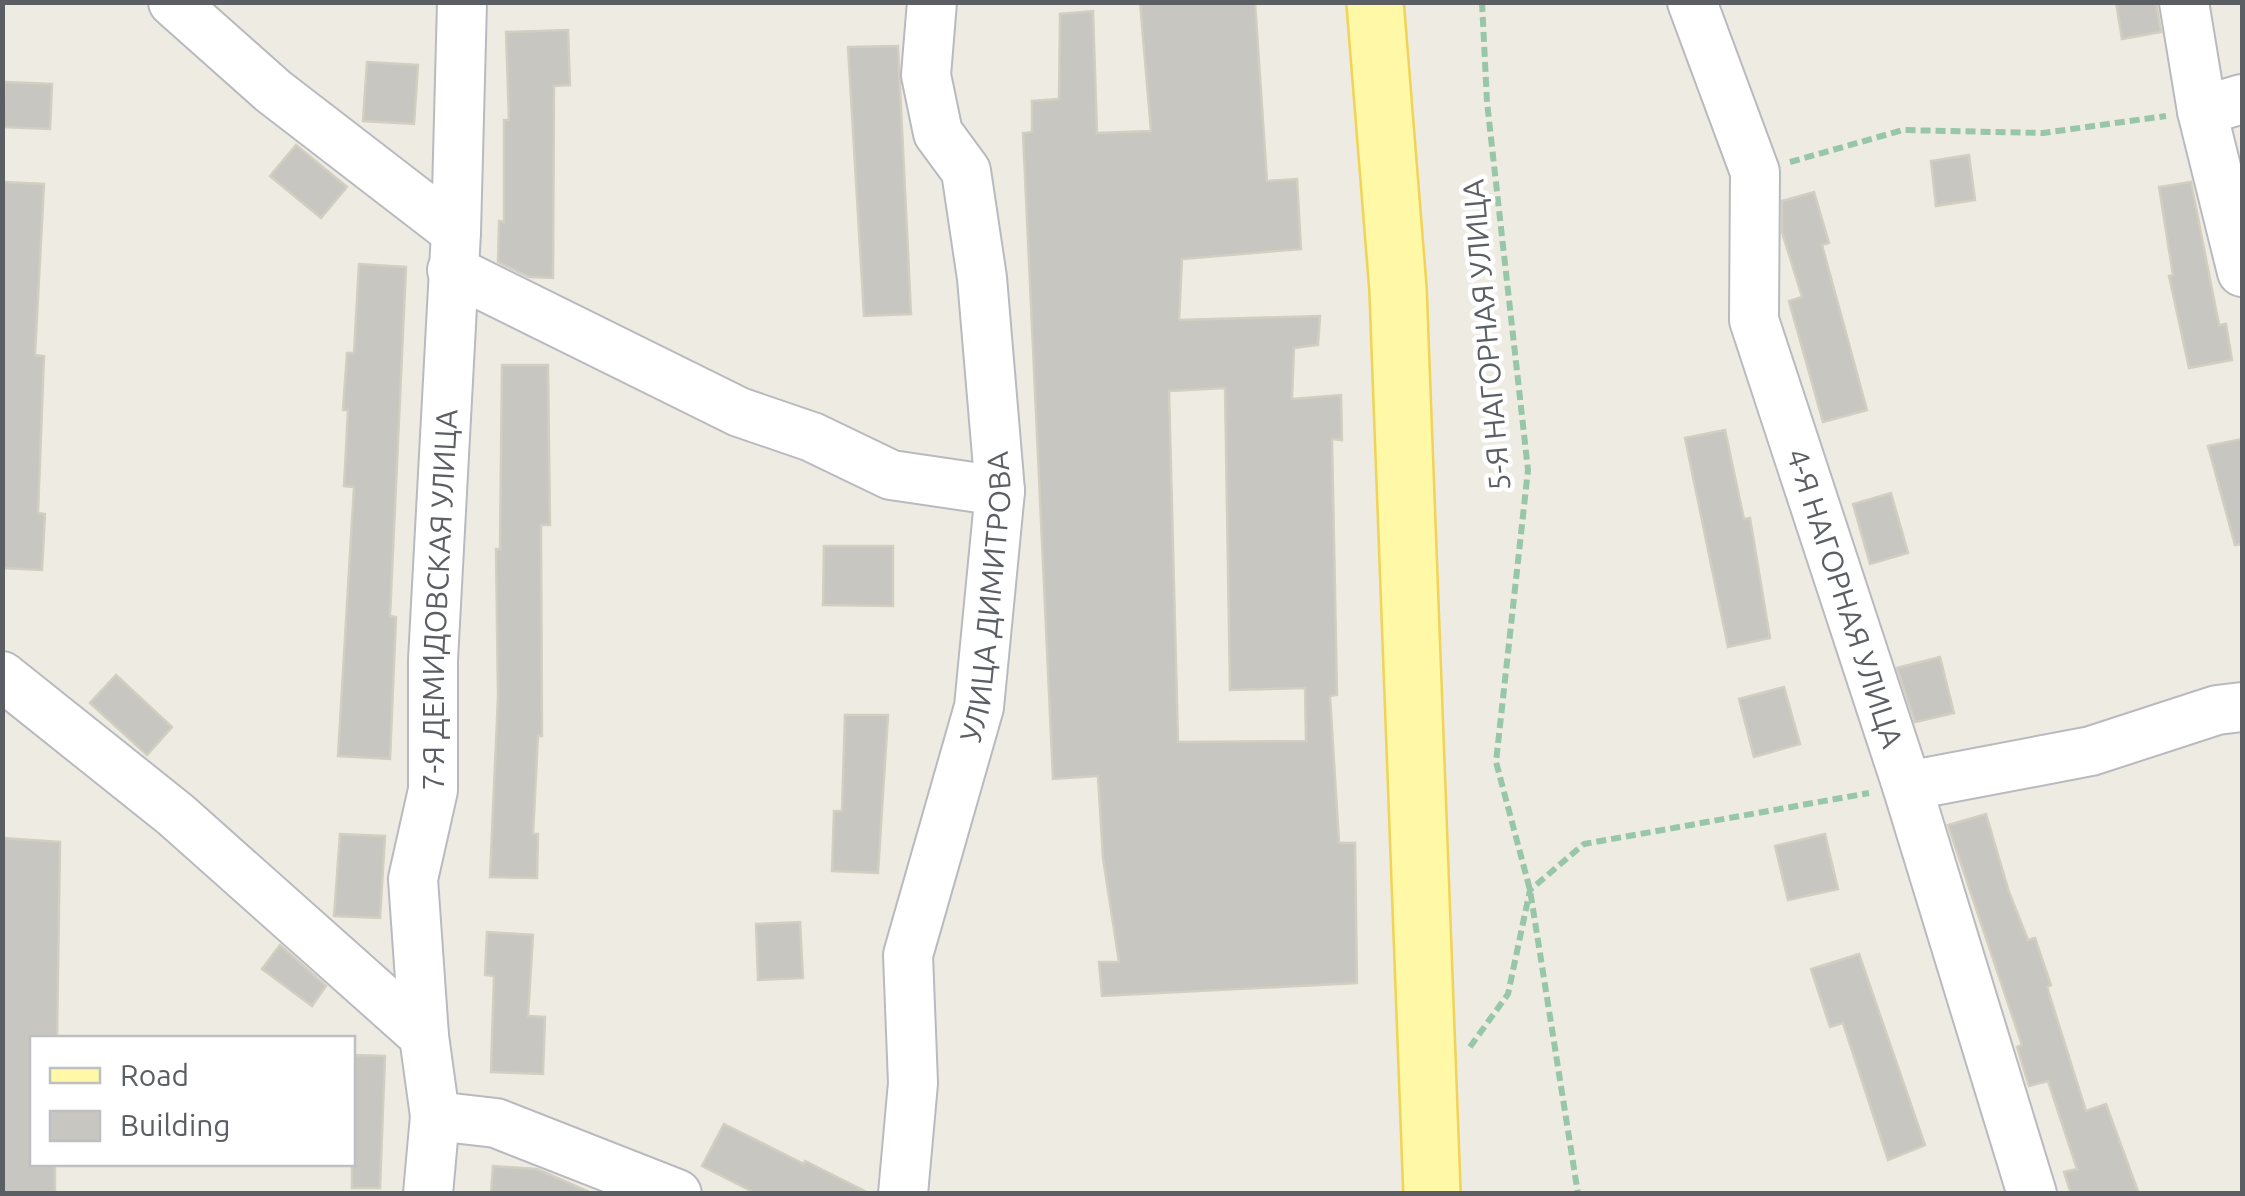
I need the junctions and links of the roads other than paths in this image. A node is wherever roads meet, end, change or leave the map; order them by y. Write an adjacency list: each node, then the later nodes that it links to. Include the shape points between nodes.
1 (173, 2): 8 (street)
2 (462, 2): 8 (street, 7-Я ДЕМИДОВСКАЯ УЛИЦА)
3 (932, 2): 10 (street, УЛИЦА ДИМИТРОВА, via 926,76 938,133 966,170)
4 (1376, 2): 19 (main road, via 1398,289)
5 (1692, 2): 13 (street, 4-Я НАГОРНАЯ УЛИЦА, via 1755,172 1754,320)
6 (2184, 2): 7 (street)
7 (2222, 105): 9 (street)
8 (454, 251): 10 (street, via 739,412 891,475); 14 (street, 7-Я ДЕМИДОВСКАЯ УЛИЦА, via 433,660 433,790 413,879)
9 (2242, 272)
10 (1000, 491): 18 (street, УЛИЦА ДИМИТРОВА, via 979,706 908,955 913,1082)
11 (2, 676): 14 (street, via 176,816)
12 (2242, 707): 13 (street, via 2091,751)
13 (1907, 786): 20 (street, 4-Я НАГОРНАЯ УЛИЦА)
14 (424, 1036): 15 (street, 7-Я ДЕМИДОВСКАЯ УЛИЦА)
15 (435, 1116): 16 (street, 7-Я ДЕМИДОВСКАЯ УЛИЦА); 17 (street, via 496,1123)
16 (428, 1194)
17 (677, 1194)
18 (903, 1194)
19 (1432, 1194)
20 (2032, 1194)

